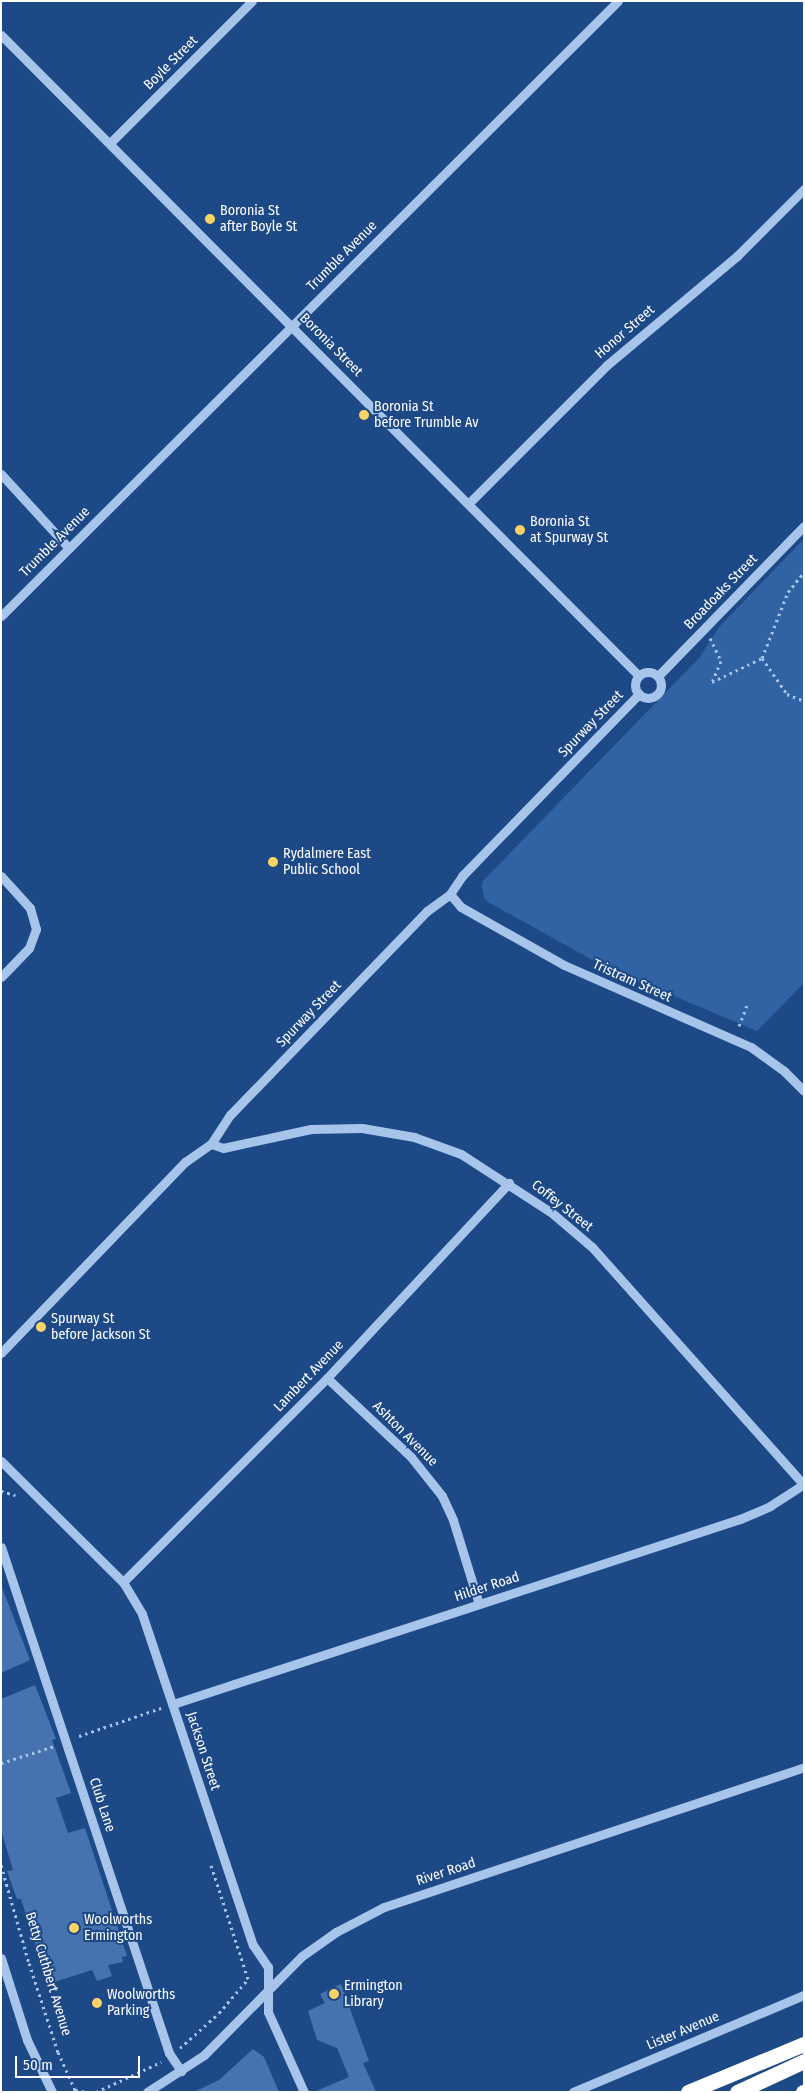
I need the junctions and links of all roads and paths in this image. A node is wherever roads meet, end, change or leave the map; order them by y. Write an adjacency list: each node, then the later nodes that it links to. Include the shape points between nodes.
1 (252, 1): 4 (street, Boyle Street)
2 (618, 1): 6 (street, Trumble Avenue)
3 (1, 35): 4 (street, Boronia Street)
4 (110, 143): 6 (street, Boronia Street)
5 (804, 189): 8 (street, Honor Street, via 737,256 608,365)
6 (293, 326): 8 (street, Boronia Street); 10 (street, Trumble Avenue)
7 (1, 474): 10 (street)
8 (470, 502): 15 (street, Boronia Street)
9 (804, 526): 13 (street, Broadoaks Street)
10 (68, 547): 12 (street, Trumble Avenue)
11 (804, 572): 14 (path, via 788,592)
12 (1, 616)
13 (705, 628): 14 (path, via 721,662 712,682); 16 (street, Broadoaks Street)
14 (762, 658): 18 (path, via 787,694)
15 (639, 676): 16 (street, via 649,672); 17 (street, via 635,688)
16 (658, 676): 17 (street, via 661,682 659,692 648,698)
17 (638, 694): 20 (street, Spurway Street, via 462,876)
18 (804, 701)
19 (1, 876): 21 (street, via 30,908 34,918 34,939)
20 (450, 894): 24 (street, Tristram Street, via 461,907 564,966 751,1047 784,1071); 25 (street, Spurway Street, via 427,911 230,1115)
21 (1, 977)
22 (747, 1005): 23 (path)
23 (739, 1026)
24 (804, 1091)
25 (211, 1144): 26 (street, Coffey Street, via 228,1147 311,1129 362,1128 414,1137 461,1154); 27 (street, Spurway Street, via 185,1162)
26 (509, 1183): 28 (street, Lambert Avenue); 30 (street, Coffey Street, via 592,1247)
27 (1, 1353)
28 (327, 1378): 34 (street, Lambert Avenue); 35 (street, Ashton Avenue, via 411,1457 442,1496 453,1520)
29 (2, 1463): 34 (street, Jackson Street)
30 (803, 1484): 35 (street, Hilder Road, via 770,1506 740,1519)
31 (1, 1492): 32 (path, via 13,1493)
32 (20, 1500)
33 (1, 1546): 50 (street, Club Lane)
34 (123, 1582): 37 (street, Jackson Street, via 142,1614)
35 (479, 1604): 37 (street, Hilder Road)
36 (158, 1700): 38 (path, Jackson Street)
37 (173, 1704): 47 (street, Jackson Street, via 253,1945 268,1967)
38 (161, 1708): 39 (path, Jackson Street); 40 (path)
39 (164, 1718)
40 (79, 1736)
41 (59, 1744): 42 (path)
42 (1, 1763)
43 (804, 1767): 47 (street, River Road, via 384,1907 336,1932 309,1951)
44 (209, 1858): 50 (path, via 248,1979 219,2013)
45 (1, 1865): 54 (path, Betty Cuthbert Avenue, via 44,2012 76,2090)
46 (1, 1958): 53 (street, via 27,2040)
47 (268, 1990): 52 (street, River Road, via 204,2055); 57 (street, Jackson Street, via 268,2012)
48 (804, 1995): 58 (street, Lister Avenue)
49 (804, 2044): 59 (highway)
50 (171, 2055): 52 (street, Club Lane); 55 (path)
51 (804, 2061): 60 (highway)
52 (181, 2071): 56 (street, River Road)
53 (52, 2092)
54 (88, 2092)
55 (96, 2092)
56 (146, 2092)
57 (304, 2092)
58 (573, 2092)
59 (688, 2092)
60 (737, 2092)

